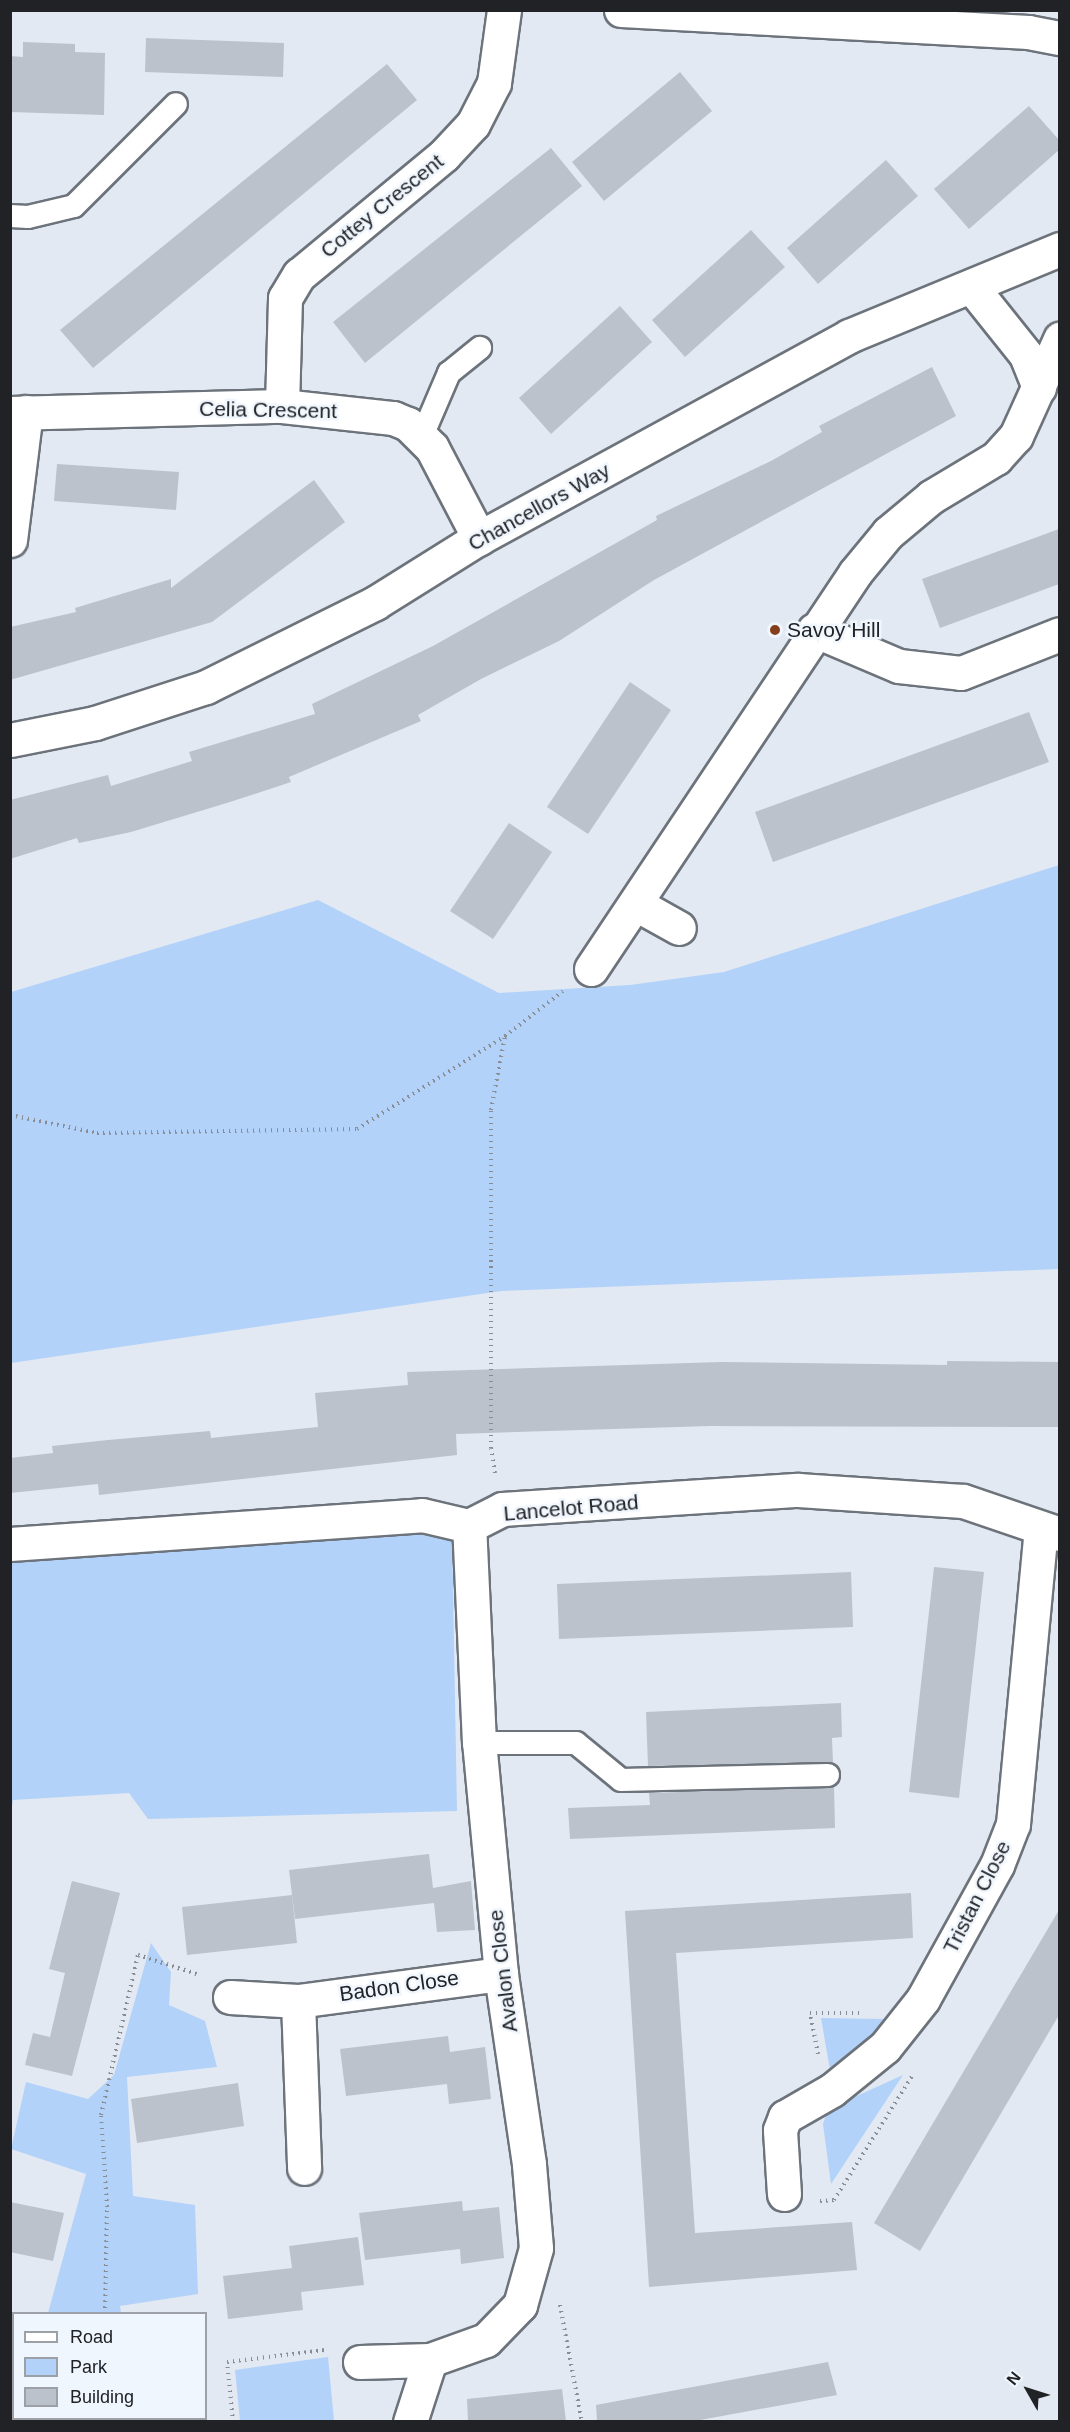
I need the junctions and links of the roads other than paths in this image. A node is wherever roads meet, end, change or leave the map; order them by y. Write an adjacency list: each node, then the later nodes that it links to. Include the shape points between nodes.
1 (504, 10): 11 (street, Cottey Crescent, via 494,83 473,124 444,155 308,267 285,298)
2 (621, 10): 3 (street, via 1028,32)
3 (1059, 38)
4 (176, 104): 5 (lane, via 74,206 28,217)
5 (10, 216)
6 (1059, 249): 7 (street, Chancellors Way)
7 (971, 286): 10 (street, via 1026,355); 14 (street, Chancellors Way, via 849,336)
8 (1059, 339): 10 (street)
9 (480, 348): 13 (lane, via 449,373)
10 (1039, 387): 16 (street, via 1016,436 996,458 931,497 888,533)
11 (282, 406): 12 (street, Celia Crescent); 13 (street, Celia Crescent, via 393,418)
12 (18, 412): 15 (street, Celia Crescent)
13 (422, 436): 14 (street, Celia Crescent)
14 (479, 538): 18 (street, Chancellors Way, via 375,603 206,687 94,723)
15 (10, 540)
16 (814, 630): 17 (street, via 899,666 961,673); 19 (street)
17 (1059, 634)
18 (10, 740)
19 (636, 904): 20 (street); 21 (street)
20 (679, 928)
21 (591, 969)
22 (469, 1526): 23 (street, Lancelot Road, via 501,1509 798,1490 963,1502); 24 (street, via 422,1515); 25 (street, Avalon Close)
23 (1050, 1531): 31 (street, Tristan Close, via 1013,1824 997,1865 923,1999 885,2047 832,2090 785,2117 780,2130)
24 (10, 1544)
25 (479, 1743): 26 (lane, via 576,1743 621,1780); 27 (street, Avalon Close)
26 (828, 1775)
27 (501, 1974): 29 (street, Badon Close); 32 (street, Avalon Close, via 529,2164 536,2248 520,2305 486,2340)
28 (230, 1997): 29 (street, Badon Close)
29 (298, 2001): 30 (street)
30 (304, 2168)
31 (784, 2194)
32 (430, 2360): 33 (street, Avalon Close); 34 (street)
33 (360, 2362)
34 (410, 2421)

